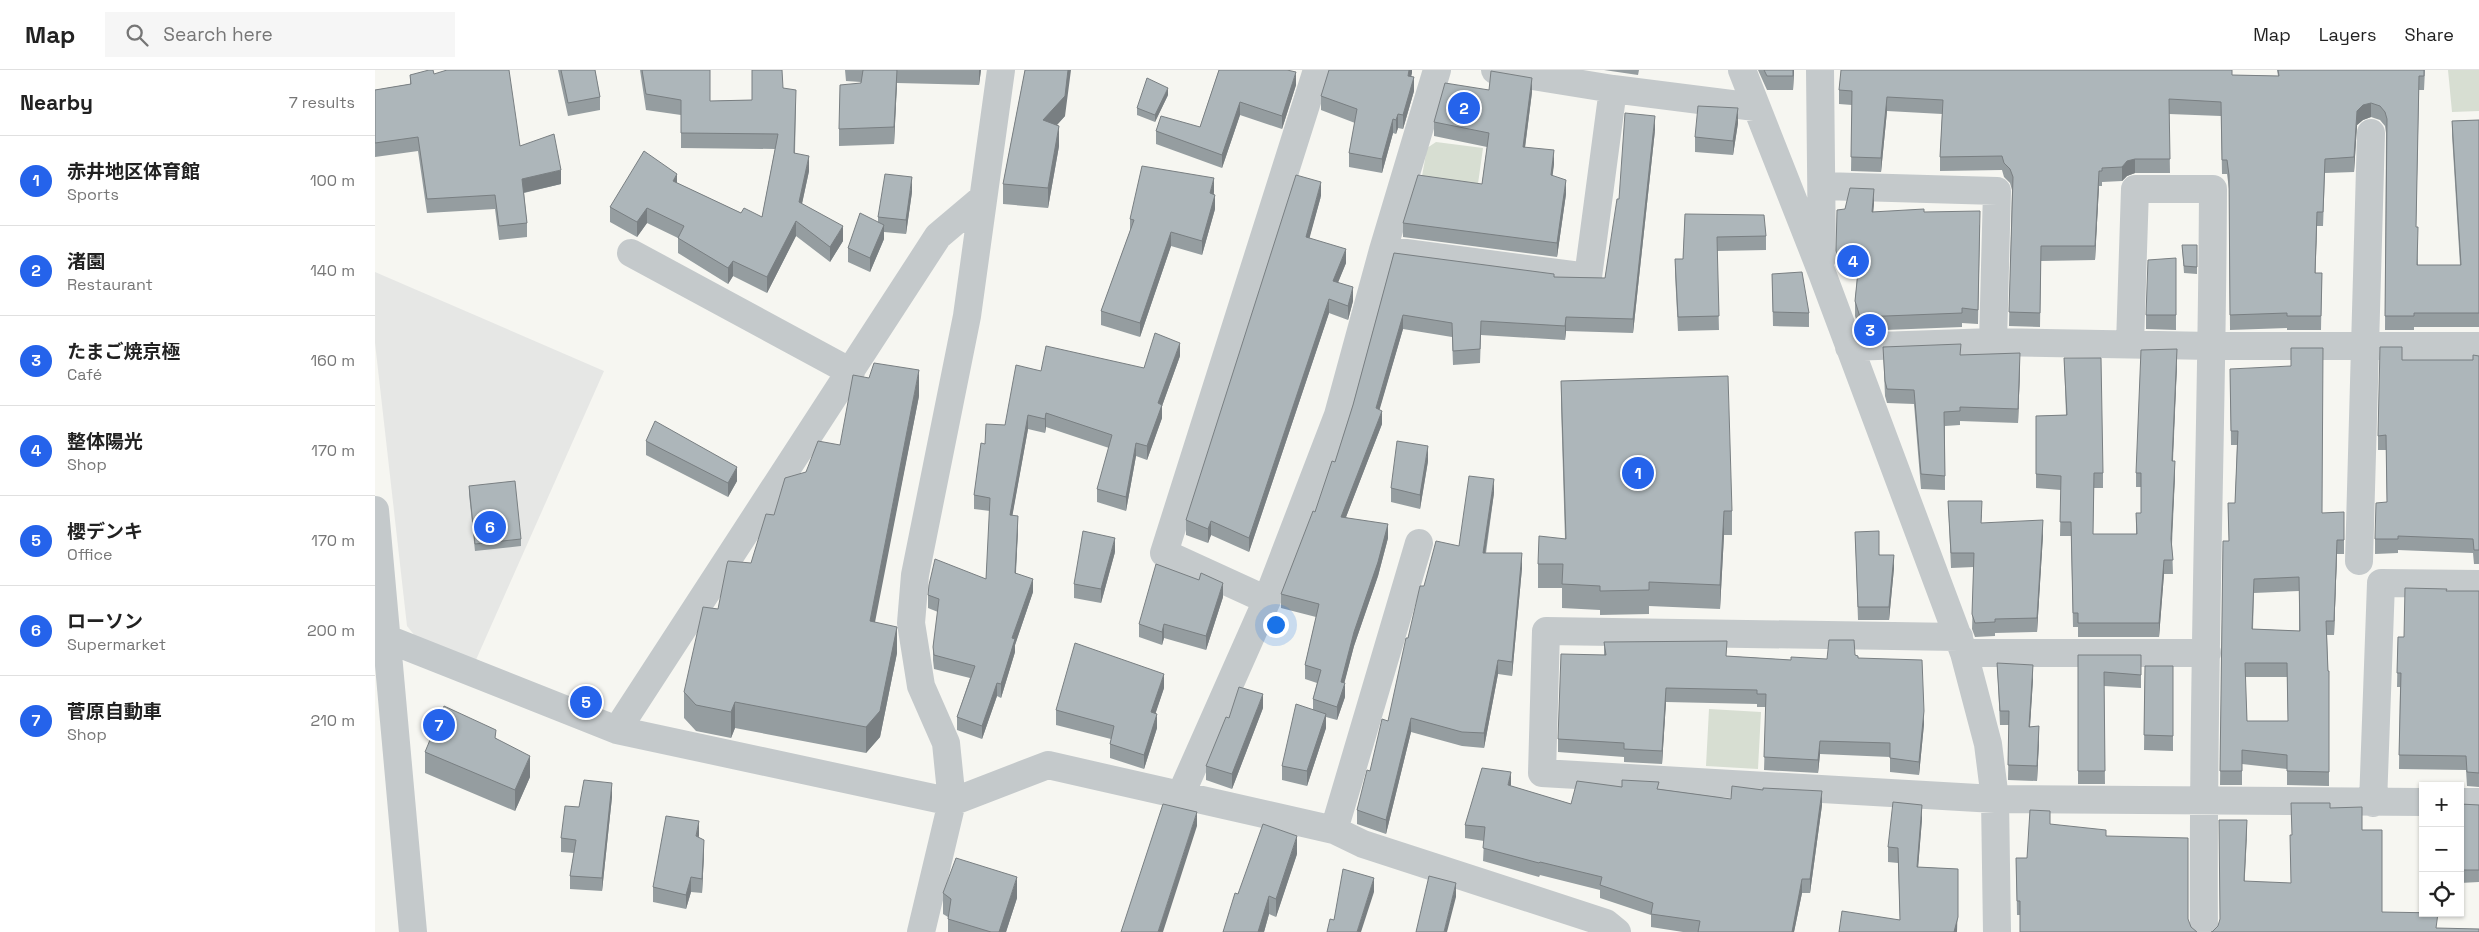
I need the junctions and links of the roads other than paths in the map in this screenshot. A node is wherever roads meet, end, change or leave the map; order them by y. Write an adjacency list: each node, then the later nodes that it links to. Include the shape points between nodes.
1 (1001, 70): 11 (street)
2 (1317, 70): 26 (street, via 1164,553)
3 (1437, 70): 12 (street)
4 (1495, 70): 7 (street)
5 (1742, 70): 8 (street)
6 (1820, 70): 10 (street)
7 (1613, 90): 8 (street); 12 (street, via 1588,278)
8 (1755, 106): 14 (street)
9 (2371, 134): 17 (street)
10 (1822, 186): 14 (street); 15 (street, via 1997,191)
11 (983, 198): 21 (street, via 938,236); 33 (street, via 967,316 915,575 911,623 921,686 946,743)
12 (1383, 250): 26 (street, via 1338,415)
13 (631, 253): 21 (street)
14 (1822, 273): 20 (street)
15 (1993, 342): 16 (street); 20 (street)
16 (2130, 344): 18 (street); 18 (street, via 2135,189 2213,189)
17 (2365, 345): 18 (street); 19 (street); 24 (street)
18 (2213, 346): 29 (street)
19 (2479, 346)
20 (1849, 347): 28 (street)
21 (851, 372): 30 (street)
22 (375, 510): 27 (street)
23 (1419, 543): 39 (street)
24 (2359, 561)
25 (2479, 584): 38 (street, via 2381,583)
26 (1267, 600): 31 (street)
27 (381, 638): 30 (street); 40 (street)
28 (1961, 645): 29 (street); 32 (street, via 1989,744); 32 (street, via 1546,632 1543,773)
29 (2207, 654): 34 (street)
30 (617, 730): 33 (street)
31 (1181, 794): 33 (street, via 1048,765); 39 (street)
32 (1995, 799): 34 (street); 43 (street)
33 (952, 802): 41 (street)
34 (2203, 802): 38 (street); 44 (street)
35 (2419, 802): 38 (street)
36 (2464, 802): 37 (street)
37 (2479, 802)
38 (2373, 803)
39 (1334, 830): 42 (street, via 1363,844 1606,922)
40 (413, 932)
41 (921, 932)
42 (1617, 932)
43 (1997, 932)
44 (2204, 932)

